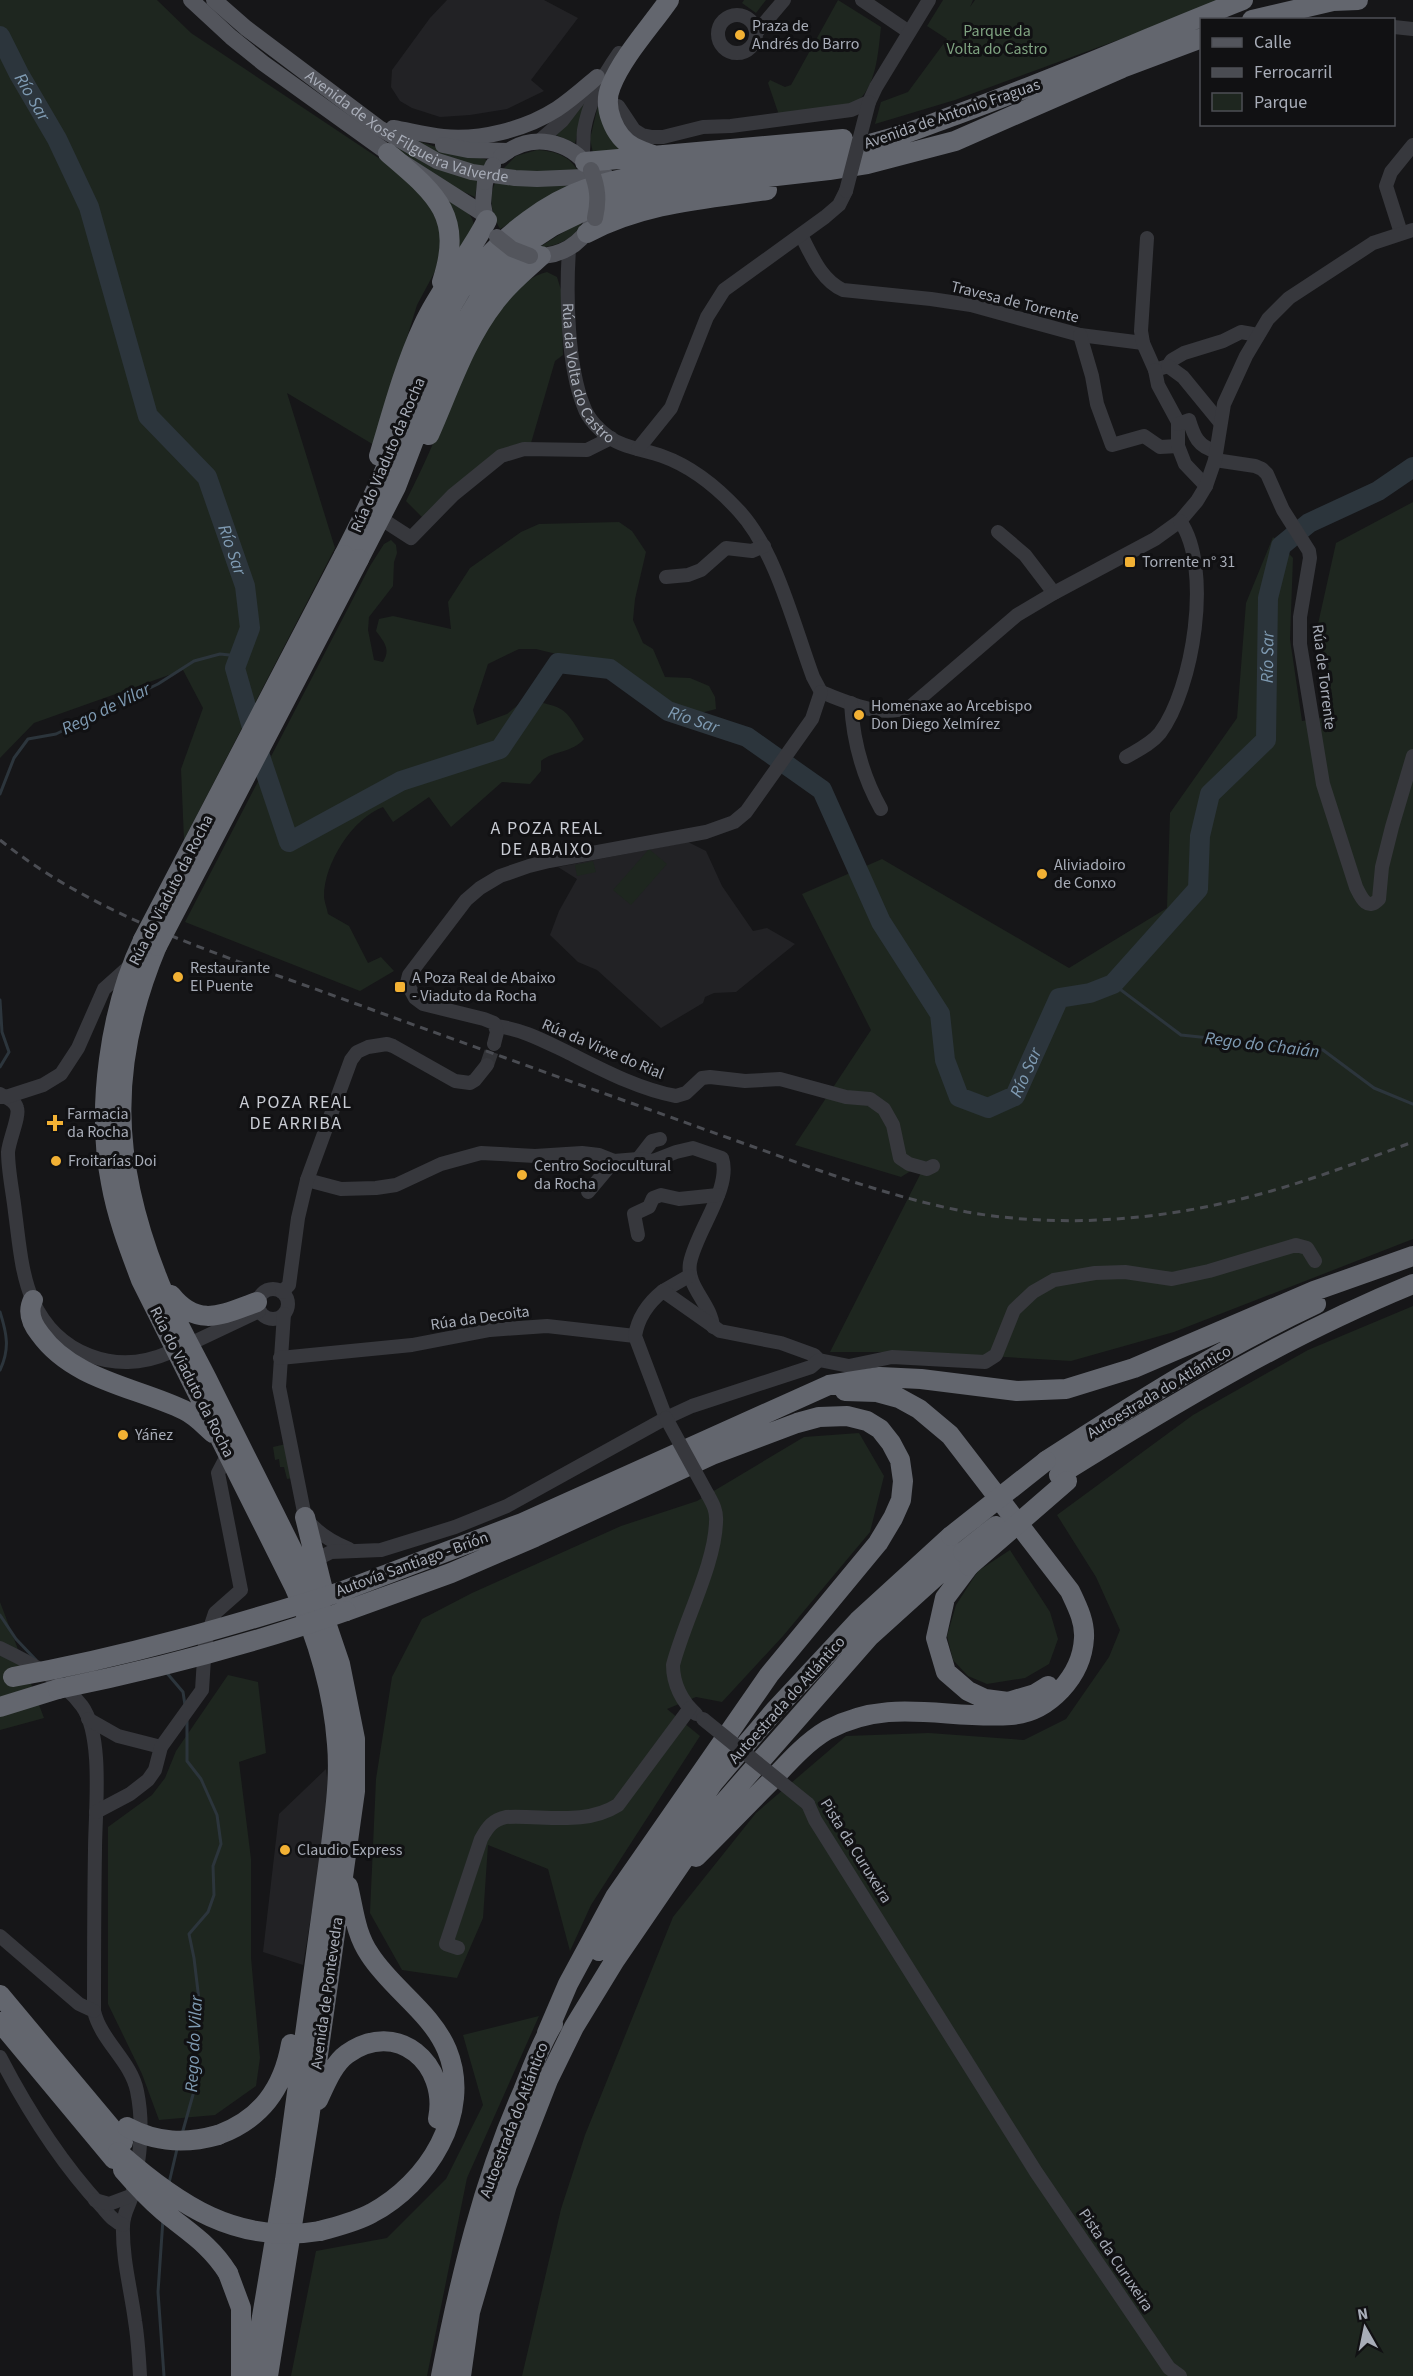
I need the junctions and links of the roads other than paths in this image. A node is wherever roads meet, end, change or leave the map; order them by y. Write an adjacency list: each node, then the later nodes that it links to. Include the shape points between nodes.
1 (191, 0): 27 (main road, Avenida de Xosé Filgueira Valverde, via 263,63)
2 (214, 0): 20 (main road, Avenida de Xosé Filgueira Valverde)
3 (661, 0): 16 (street)
4 (669, 0): 28 (highway, via 615,78 608,99 620,136 635,149)
5 (784, 0): 14 (street)
6 (862, 0): 13 (street)
7 (929, 0): 13 (street)
8 (1243, 0): 21 (highway, Avenida de Antonio Fraguas, via 1023,91)
9 (1358, 0): 10 (highway, via 1333,1)
10 (1261, 18)
11 (1395, 27): 12 (street)
12 (1413, 29)
13 (909, 32): 18 (street)
14 (756, 33)
15 (1200, 39): 24 (highway, Avenida de Antonio Fraguas, via 1122,68)
16 (619, 53): 17 (street); 29 (street, via 594,94 584,132)
17 (597, 77): 22 (main road, via 549,113 498,133 450,137); 23 (street, via 562,121)
18 (869, 102): 19 (street, via 851,110 703,127 663,137 634,130); 35 (street, bridge, via 839,205)
19 (618, 106)
20 (353, 108): 22 (main road); 30 (main road, Avenida de Xosé Filgueira Valverde, via 420,153 472,172 537,179)
21 (962, 112): 28 (highway, via 857,137); 30 (highway, Avenida de Antonio Fraguas, via 856,148)
22 (393, 128): 26 (main road, via 449,147)
23 (539, 141): 26 (main road); 29 (main road, via 558,144)
24 (956, 141): 31 (highway, Avenida de Antonio Fraguas, via 867,164 623,197); 33 (highway, via 937,153 850,179 662,205)
25 (1413, 145): 34 (street, via 1391,172 1386,186)
26 (508, 151): 32 (main road, bridge, via 493,165 485,182 483,193)
27 (388, 153): 32 (main road, Avenida de Xosé Filgueira Valverde); 40 (highway, via 435,196 447,220 451,246)
28 (658, 157): 29 (highway)
29 (586, 164): 33 (main road, bridge, via 597,186 598,202)
30 (628, 177): 31 (highway, Avenida de Antonio Fraguas, via 584,189)
31 (549, 218): 52 (highway, Rúa do Viaduto da Rocha, via 489,282 461,329); 55 (highway, Rúa do Viaduto da Rocha, via 515,230 478,267 450,310)
32 (490, 224): 38 (main road, Rúa da Volta do Castro, bridge, via 512,249); 40 (highway)
33 (591, 226): 37 (main road)
34 (1407, 232): 42 (street, via 1373,243 1290,298 1276,309)
35 (801, 235): 41 (street, Travesa de Torrente, via 823,274 843,291 972,305); 49 (street, via 718,297 672,406)
36 (1147, 238): 43 (street)
37 (569, 249): 38 (main road); 39 (street, Rúa da Volta do Castro)
38 (540, 256): 39 (street, Rúa da Volta do Castro, via 561,266); 52 (highway, via 514,279 485,315 417,462)
39 (568, 277): 47 (street, Rúa da Volta do Castro, via 572,355 581,398 588,415)
40 (436, 300): 55 (highway, via 412,353)
41 (1080, 335): 43 (street, Travesa de Torrente); 48 (street, via 1112,445 1144,436 1160,447)
42 (1258, 335): 44 (street, via 1241,332 1184,353); 45 (street, via 1235,376)
43 (1143, 343): 44 (street)
44 (1161, 368): 45 (street, via 1183,376); 46 (street, via 1158,386)
45 (1219, 421): 50 (street)
46 (1178, 424): 48 (street); 50 (street, via 1188,420 1198,443)
47 (611, 438): 49 (street, Rúa da Volta do Castro); 53 (street, via 587,450 524,449 501,456 453,495 411,538)
48 (1178, 446): 51 (street, via 1185,464)
49 (638, 449): 57 (street, Rúa da Volta do Castro, via 676,462 712,484 741,513)
50 (1215, 455): 51 (street); 63 (street, Rúa de Torrente, via 1255,466 1267,474 1310,558 1299,644 1321,774 1356,887 1369,904 1379,899 1382,867)
51 (1206, 486): 54 (street)
52 (396, 487): 53 (highway, Rúa do Viaduto da Rocha)
53 (380, 519): 58 (highway, Rúa do Viaduto da Rocha)
54 (1180, 521): 60 (street, via 1155,539); 64 (street, via 1193,550 1197,603 1192,648 1165,725 1148,744)
55 (358, 527): 58 (highway, Rúa do Viaduto da Rocha)
56 (998, 532): 60 (street, via 1025,555)
57 (764, 546): 59 (street, via 752,551 726,548 701,570); 61 (street, Rúa da Volta do Castro)
58 (352, 557): 66 (highway, Rúa do Viaduto da Rocha, bridge)
59 (666, 577)
60 (1054, 593): 62 (street, via 1006,623 910,706 881,712)
61 (821, 692): 62 (street); 68 (street, via 815,713 800,738 741,817 724,827 529,866 490,881 472,894 409,975 407,983 423,1004 484,1019)
62 (851, 704): 65 (street, via 858,758)
63 (1413, 756)
64 (1126, 757)
65 (881, 808)
66 (150, 943): 67 (highway, Rúa do Viaduto da Rocha); 88 (highway, Rúa do Viaduto da Rocha, via 126,1049 121,1111 130,1196)
67 (132, 964): 71 (street, via 104,988 78,1048 61,1074 43,1085); 103 (highway, Rúa do Viaduto da Rocha, via 113,1035 105,1102 110,1182 141,1280)
68 (496, 1026): 69 (street); 79 (street, Rúa da Virxe do Rial, via 512,1028 601,1069 676,1096 686,1093 702,1078 710,1077 780,1079 870,1099 884,1109 893,1125 900,1158 927,1169)
69 (494, 1044)
70 (487, 1065): 80 (street, via 475,1080 462,1083 393,1046 374,1046 357,1052 337,1094)
71 (2, 1096): 72 (street, via 18,1109)
72 (14, 1124): 73 (street); 76 (street)
73 (0, 1129)
74 (0, 1136): 76 (street)
75 (660, 1139): 77 (street, via 652,1141)
76 (8, 1153): 92 (street, via 21,1255)
77 (638, 1159): 78 (street); 82 (street, via 652,1161 693,1148 722,1158 724,1168)
78 (614, 1161): 80 (street, via 582,1153 481,1153 441,1164 396,1185 341,1189); 81 (street)
79 (933, 1166)
80 (307, 1180): 91 (street, via 289,1285)
81 (588, 1192)
82 (718, 1195): 83 (street, via 653,1198 649,1207 634,1214); 87 (street, via 693,1250)
83 (638, 1235)
84 (1413, 1256): 101 (highway, Autovía Santiago - Brión, via 1314,1291 1134,1368 1066,1389 1017,1391 921,1378 880,1377 829,1385)
85 (1315, 1261): 100 (street, via 1307,1248 1296,1245 1172,1279 1125,1272 1054,1280 1033,1292 1014,1311 996,1355 985,1362 892,1357 849,1366)
86 (1413, 1264): 105 (highway, Autoestrada do Atlántico, via 1275,1323 1149,1394)
87 (689, 1276): 90 (street); 95 (street, via 712,1316)
88 (158, 1279): 93 (highway, via 180,1306 196,1315 220,1315); 110 (highway, Rúa do Viaduto da Rocha)
89 (1413, 1284): 105 (highway, Autoestrada do Atlántico, via 1288,1341)
90 (663, 1291): 95 (street); 96 (street, via 651,1300)
91 (282, 1292): 93 (street, via 267,1290 259,1297); 94 (street, via 288,1300)
92 (33, 1300): 98 (street, via 56,1335 88,1356 126,1363); 103 (highway, via 30,1307 34,1327 61,1357 98,1377 188,1412)
93 (258, 1306): 94 (street, via 264,1317 272,1319); 97 (street)
94 (284, 1314): 99 (street)
95 (713, 1327): 100 (street, via 781,1342)
96 (635, 1336): 99 (street, Rúa da Decoita, via 547,1326); 102 (street, Pista da Curuxeira)
97 (198, 1340)
98 (168, 1353)
99 (280, 1358): 106 (street, via 279,1387)
100 (819, 1360): 102 (street, via 811,1367)
101 (806, 1395): 113 (highway, Autovía Santiago - Brión, bridge, via 522,1523 340,1592 164,1645); 124 (highway, via 856,1390 899,1398 950,1435 1070,1591 1082,1617 1081,1656 1054,1696 1024,1712 884,1712 856,1718 827,1731 801,1750)
102 (666, 1418): 107 (street, via 507,1506 381,1551); 117 (street, Pista da Curuxeira, bridge, via 715,1508 715,1533 706,1568 673,1665 673,1677)
103 (224, 1447): 110 (highway, Rúa do Viaduto da Rocha); 120 (street, via 218,1473 241,1590 215,1613 205,1643 202,1690)
104 (712, 1455): 108 (highway, via 802,1411 844,1400 868,1403 914,1419 941,1443 1061,1593 1070,1619 1070,1643 1065,1663 1049,1686 1008,1702 985,1699 946,1672 936,1638 945,1598); 114 (highway, Autovía Santiago - Brión, bridge, via 451,1573 346,1611 198,1657); 131 (highway, via 797,1423 847,1416 867,1421 891,1443 902,1470 900,1500 878,1543 769,1675 615,1897 568,1984)
105 (1057, 1472): 108 (highway, Autoestrada do Atlántico, bridge); 131 (highway, Autoestrada do Atlántico, bridge, via 951,1536 858,1620 776,1708 713,1783 627,1906)
106 (305, 1517): 107 (street, via 315,1530); 109 (highway)
107 (357, 1552): 109 (street, via 331,1552)
108 (966, 1559): 124 (highway, Autoestrada do Atlántico, via 870,1636 719,1809)
109 (316, 1564): 111 (highway, via 334,1626)
110 (315, 1614): 111 (highway, Avenida de Pontevedra); 127 (highway, Avenida de Pontevedra, via 337,1746 331,1845)
111 (333, 1642): 123 (highway, Avenida de Pontevedra, via 355,1739 355,1791)
112 (0, 1648): 118 (street, via 46,1674 81,1706)
113 (6, 1678)
114 (32, 1695): 115 (highway, Autovía Santiago - Brión); 116 (highway)
115 (0, 1697)
116 (0, 1707)
117 (690, 1708): 126 (street, via 618,1805 609,1811 584,1818 506,1817 488,1827 446,1944); 146 (street, Pista da Curuxeira, bridge, via 808,1804 1036,2172 1169,2367)
118 (88, 1719): 119 (street); 121 (street)
119 (118, 1736): 120 (street); 121 (street, via 108,1739)
120 (161, 1747): 122 (street, via 148,1780)
121 (96, 1753): 122 (street)
122 (96, 1812): 129 (street)
123 (344, 1871): 134 (highway, Avenida de Pontevedra); 139 (highway, via 360,1937 377,1964 436,2029 447,2050 454,2073 454,2106 441,2143 408,2187 372,2213 348,2223)
124 (657, 1898): 145 (highway, Autoestrada do Atlántico, via 574,2027 548,2080 497,2217 470,2312)
125 (0, 1936): 129 (street, via 79,2004)
126 (458, 1948)
127 (312, 1978): 135 (highway, bridge, via 302,1988 288,2062 274,2094 250,2119 218,2135 186,2142 139,2134); 142 (highway, Avenida de Pontevedra, via 285,2180)
128 (0, 1995): 133 (highway)
129 (94, 2011): 136 (street, via 137,2091 141,2142)
130 (0, 2022): 133 (highway)
131 (548, 2033): 144 (highway, Autoestrada do Atlántico, via 488,2181 464,2262)
132 (0, 2056): 137 (street, via 18,2094 55,2151)
133 (68, 2089): 135 (highway); 135 (highway, via 90,2133)
134 (309, 2119): 139 (highway, via 327,2080 345,2055 376,2042 402,2045 421,2056 436,2078 441,2095 439,2118 418,2159 384,2193); 143 (highway, Avenida de Pontevedra)
135 (120, 2145): 139 (highway, via 180,2190 224,2212 280,2224); 141 (highway, bridge, via 142,2192 210,2248 228,2273 241,2308)
136 (133, 2195): 137 (street, via 109,2204); 138 (street)
137 (95, 2200): 138 (street)
138 (123, 2225): 140 (street)
139 (319, 2226)
140 (140, 2376)
141 (241, 2376)
142 (252, 2376)
143 (268, 2376)
144 (441, 2376)
145 (461, 2376)
146 (1180, 2376)

